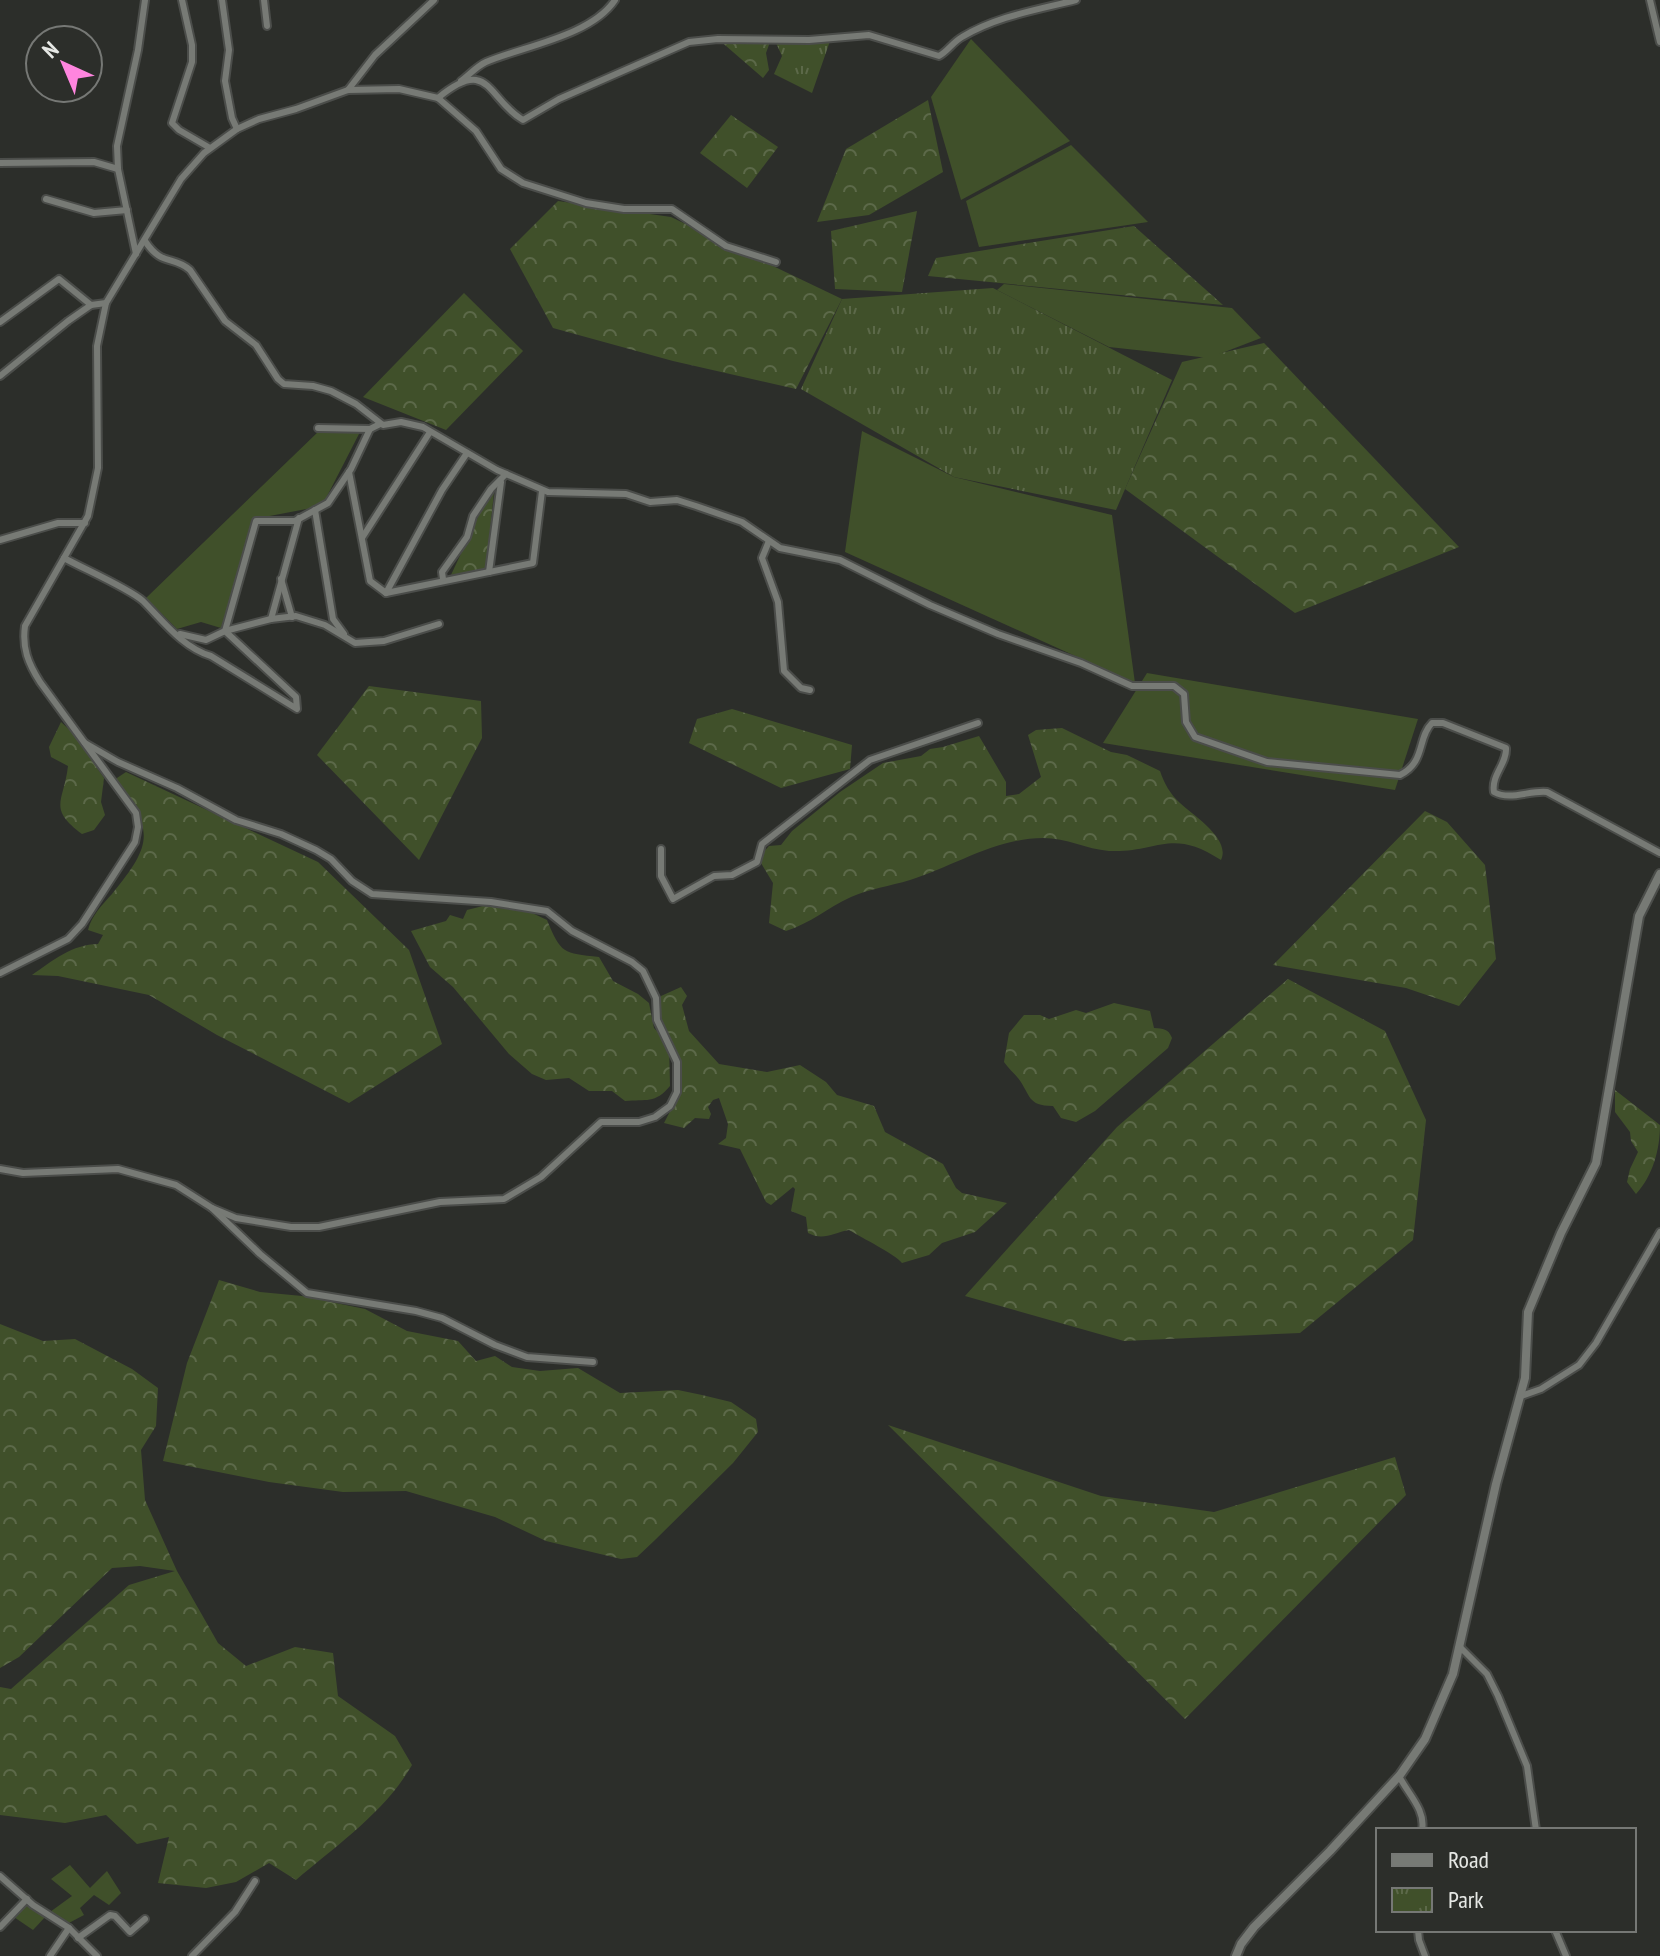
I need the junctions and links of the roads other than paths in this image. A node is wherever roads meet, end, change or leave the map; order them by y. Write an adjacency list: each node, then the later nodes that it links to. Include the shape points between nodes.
1 (145, 0): 17 (street, via 118,133)
2 (182, 0): 15 (street, via 192,62 172,123)
3 (222, 0): 14 (street, via 229,50 225,81)
4 (264, 0): 9 (street)
5 (434, 0): 12 (street, via 375,55)
6 (615, 0): 11 (street, via 606,13 547,42 483,63)
7 (1076, 0): 11 (street, via 995,20 959,38 939,56 869,35 689,42 523,120 492,87 471,81)
8 (1650, 0): 10 (street)
9 (267, 26)
10 (1660, 42)
11 (459, 84): 13 (street)
12 (348, 90): 13 (street, via 399,89); 14 (street)
13 (438, 98): 22 (street, via 476,131 501,169 523,183 586,203 672,209 726,246)
14 (237, 129): 15 (street)
15 (210, 148): 20 (street, via 181,179)
16 (0, 163): 17 (street, via 94,162)
17 (118, 169): 19 (street)
18 (46, 199): 19 (street, via 94,213)
19 (127, 210): 21 (street)
20 (145, 241): 21 (street); 27 (street, via 158,258 190,270 225,321 256,345 284,384 331,391)
21 (136, 254): 23 (street)
22 (776, 262)
23 (106, 303): 24 (street); 38 (street, via 97,346 98,468)
24 (91, 305): 25 (street, via 59,279); 26 (street)
25 (0, 322)
26 (0, 376)
27 (380, 424): 29 (street); 30 (street, via 401,422)
28 (318, 428): 29 (street)
29 (370, 429): 32 (street)
30 (430, 432): 31 (street); 39 (street)
31 (467, 453): 33 (street); 46 (street)
32 (349, 472): 36 (street, via 328,503); 39 (street)
33 (506, 474): 34 (street); 35 (street)
34 (501, 482): 43 (street); 45 (street, via 473,516)
35 (542, 491): 41 (street, via 677,500 742,522); 43 (street, via 533,563)
36 (315, 510): 37 (street); 52 (street, via 333,619)
37 (299, 518): 44 (street); 50 (street, via 256,521)
38 (85, 523): 40 (street, via 58,523); 42 (street)
39 (362, 538): 46 (street, via 370,581)
40 (0, 540)
41 (769, 541): 53 (street, via 762,558 778,602 784,671); 57 (street, via 840,560 930,605 1132,686 1174,686 1184,694 1186,722 1195,737 1267,762 1400,775 1420,754 1427,726 1443,723 1506,748 1494,792 1547,792)
42 (64, 558): 51 (street, via 142,600); 55 (street, via 25,626 23,639 30,666)
43 (489, 572): 46 (street)
44 (281, 579): 47 (street); 48 (street)
45 (443, 579)
46 (386, 593)
47 (292, 617): 48 (street); 52 (street, via 325,625)
48 (271, 619): 50 (street)
49 (439, 624): 52 (street, via 384,641 355,643)
50 (225, 631): 51 (street, via 206,640); 51 (street, via 296,697 297,709 197,652)
51 (176, 633)
52 (346, 638)
53 (810, 690)
54 (978, 723): 56 (street, via 870,760 762,844 757,862 732,875 714,876 673,899 661,876)
55 (82, 741): 59 (street, via 136,813 135,842 93,911 68,939); 61 (street, via 236,820 316,850 372,894 547,911 643,971 656,998 657,1020 677,1062 677,1092 670,1106 639,1122 601,1122 541,1177 504,1199 440,1202 319,1227 236,1218)
56 (661, 849)
57 (1660, 853)
58 (1660, 874): 64 (street, via 1639,916 1596,1163 1528,1312)
59 (0, 973)
60 (0, 1169): 61 (street, via 118,1169 176,1185)
61 (212, 1208): 63 (street, via 307,1293 442,1318 527,1357)
62 (1660, 1232): 64 (street, via 1579,1365)
63 (593, 1362)
64 (1521, 1396): 65 (street)
65 (1460, 1647): 66 (street, via 1425,1739); 68 (street, via 1487,1674 1498,1696 1527,1766)
66 (1399, 1776): 67 (street, via 1423,1814); 81 (street, via 1254,1927)
67 (1422, 1828)
68 (1536, 1828)
69 (0, 1876): 71 (street)
70 (255, 1881): 80 (street, via 235,1912)
71 (27, 1899): 73 (street); 74 (street)
72 (145, 1919): 77 (street, via 130,1932 110,1915)
73 (0, 1927)
74 (69, 1928): 77 (street); 78 (street)
75 (1418, 1932): 82 (street)
76 (1556, 1932): 83 (street)
77 (78, 1938): 79 (street)
78 (50, 1956)
79 (97, 1956)
80 (192, 1956)
81 (1236, 1956)
82 (1425, 1956)
83 (1566, 1956)

